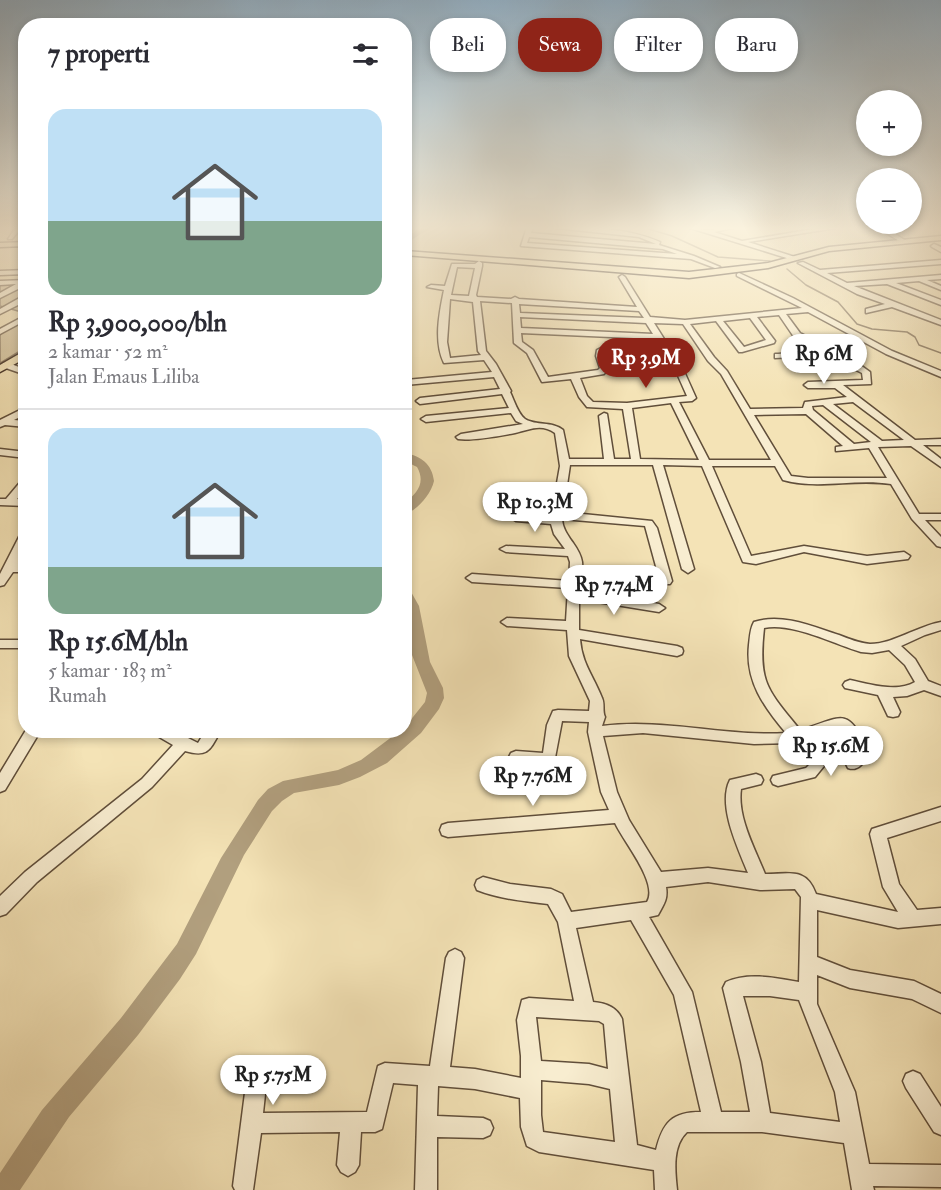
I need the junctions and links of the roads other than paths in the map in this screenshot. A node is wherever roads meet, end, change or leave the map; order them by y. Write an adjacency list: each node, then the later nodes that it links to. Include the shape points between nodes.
1 (0, 283): 2 (street)
2 (12, 283): 3 (street)
3 (18, 283)
4 (449, 283): 16 (street)
5 (476, 283): 18 (street)
6 (625, 283): 23 (street)
7 (759, 283): 25 (street)
8 (840, 283): 13 (street)
9 (874, 283): 13 (street)
10 (890, 283): 21 (street)
11 (927, 283): 15 (street)
12 (18, 286): 17 (street)
13 (847, 286): 22 (street, via 857,296)
14 (430, 287): 16 (street)
15 (941, 288)
16 (446, 292): 18 (street); 42 (street, via 445,360)
17 (0, 296)
18 (474, 297): 19 (street); 42 (street, via 480,343)
19 (515, 299): 23 (street); 29 (street)
20 (18, 302): 24 (street)
21 (941, 303)
22 (893, 304): 26 (street); 35 (street)
23 (641, 309): 33 (street)
24 (2, 310): 27 (street)
25 (808, 310): 28 (street); 51 (street)
26 (869, 311)
27 (18, 313)
28 (781, 313): 30 (street); 40 (street, via 797,335)
29 (515, 315): 33 (street); 36 (street)
30 (752, 316): 31 (street); 31 (street, via 771,341 742,350)
31 (718, 319): 34 (street)
32 (18, 320): 37 (street)
33 (651, 321): 34 (street); 38 (street)
34 (685, 321): 64 (street)
35 (941, 323)
36 (517, 330): 38 (street); 52 (street, via 518,343 530,352 545,380)
37 (0, 332)
38 (657, 337): 59 (street, via 692,398)
39 (601, 350): 45 (street)
40 (832, 353): 41 (street); 44 (street)
41 (778, 356)
42 (486, 357): 50 (street)
43 (18, 358): 46 (main road)
44 (853, 364): 47 (street); 55 (street, via 867,374 868,382)
45 (604, 365): 48 (street); 52 (street, via 601,372)
46 (3, 367): 49 (street)
47 (798, 368)
48 (639, 370)
49 (18, 371)
50 (498, 374): 53 (street); 56 (street)
51 (941, 374)
52 (575, 377): 61 (street, via 590,405)
53 (412, 382)
54 (808, 385): 55 (street)
55 (838, 385): 57 (street)
56 (507, 391): 58 (street); 62 (street)
57 (855, 399): 60 (street); 72 (street)
58 (420, 401)
59 (674, 401): 61 (street); 83 (street)
60 (825, 402): 63 (street, via 808,404); 74 (street)
61 (627, 406): 79 (street)
62 (514, 410): 67 (street); 70 (street, via 519,419)
63 (808, 411): 64 (street); 75 (street)
64 (748, 412): 84 (street)
65 (18, 414): 68 (street)
66 (604, 416): 81 (street)
67 (426, 419)
68 (2, 423): 69 (street)
69 (18, 424)
70 (530, 425): 71 (street); 78 (street, via 559,429)
71 (461, 437)
72 (911, 442): 73 (street); 74 (street); 85 (street)
73 (941, 442)
74 (876, 445): 75 (street); 86 (street)
75 (851, 447): 76 (street)
76 (838, 449)
77 (5, 453): 80 (street)
78 (563, 462): 81 (street); 92 (street, via 564,484)
79 (636, 462): 81 (street); 82 (street)
80 (0, 463)
81 (609, 463)
82 (657, 463): 83 (street); 100 (street)
83 (706, 463): 84 (street); 97 (street, via 747,559 804,549 867,560)
84 (776, 463): 86 (street, via 793,480 846,478)
85 (941, 464)
86 (895, 482): 89 (street)
87 (18, 489): 88 (street)
88 (3, 503)
89 (916, 517): 90 (street); 93 (street)
90 (941, 517)
91 (516, 518): 92 (street)
92 (556, 518): 96 (street, via 560,534); 102 (street, via 648,524)
93 (941, 544)
94 (506, 549): 96 (street)
95 (18, 552): 98 (street)
96 (573, 553): 104 (street)
97 (904, 556)
98 (10, 568): 99 (street); 103 (street)
99 (18, 568)
100 (688, 569)
101 (472, 578): 104 (street)
102 (666, 581)
103 (0, 582)
104 (574, 590): 105 (street); 108 (street)
105 (659, 608)
106 (507, 622): 108 (street)
107 (941, 626): 111 (street, via 915,632)
108 (572, 629): 112 (street); 118 (street, via 575,656 594,692)
109 (0, 644): 110 (street)
110 (18, 644)
111 (892, 645): 113 (street, via 910,662); 120 (street, via 870,649 783,624 767,621 758,625 753,666 767,699)
112 (677, 651)
113 (923, 684): 115 (street, via 916,690); 116 (street)
114 (850, 685): 115 (street)
115 (883, 691): 117 (street)
116 (941, 691)
117 (892, 712)
118 (598, 717): 119 (street); 125 (street, via 558,715 550,739 549,759)
119 (595, 732): 120 (street, via 634,726 776,739); 131 (street, via 605,779)
120 (796, 737): 126 (street, via 846,724 862,752); 128 (street, via 817,769)
121 (29, 738): 129 (street)
122 (172, 738): 124 (street)
123 (210, 738): 124 (street, via 199,749)
124 (182, 744): 137 (street, via 147,783 31,877)
125 (516, 757)
126 (853, 764)
127 (756, 780): 134 (street, via 735,784 732,794)
128 (778, 780)
129 (0, 786)
130 (941, 814): 140 (street, via 878,834 891,887)
131 (619, 816): 132 (street); 133 (street)
132 (448, 830)
133 (657, 880): 134 (street, via 708,875); 138 (street, via 658,902 652,909)
134 (760, 882): 136 (street, via 801,882)
135 (483, 885): 141 (street, via 551,897)
136 (808, 900): 140 (street, via 883,918); 143 (street)
137 (0, 908)
138 (636, 912): 141 (street); 153 (street, via 683,992)
139 (941, 916): 140 (street)
140 (912, 918)
141 (566, 921): 146 (street)
142 (455, 958): 147 (street)
143 (810, 963): 144 (street); 145 (street, via 850,979 914,990)
144 (808, 993): 154 (street, via 778,986 732,988); 159 (street, via 813,1017 845,1092)
145 (941, 1004)
146 (585, 1010): 148 (street, via 533,1006 527,1009); 149 (street, via 607,1013 612,1019)
147 (434, 1075): 148 (street); 156 (street, via 385,1073 378,1118 371,1123); 157 (street)
148 (530, 1080): 149 (street, via 588,1074); 160 (street, via 534,1139)
149 (618, 1081): 160 (street)
150 (913, 1081): 152 (street)
151 (256, 1085): 155 (street)
152 (939, 1119)
153 (713, 1122): 154 (street); 161 (street, via 684,1122 676,1126)
154 (762, 1122): 159 (street)
155 (252, 1123): 156 (street); 165 (street)
156 (351, 1123): 162 (street)
157 (427, 1126): 158 (street); 166 (street)
158 (483, 1128)
159 (852, 1134): 164 (street)
160 (627, 1154): 161 (street)
161 (666, 1162): 167 (street)
162 (348, 1165)
163 (941, 1176): 164 (street)
164 (862, 1183)
165 (244, 1186)
166 (426, 1190)
167 (666, 1190)

